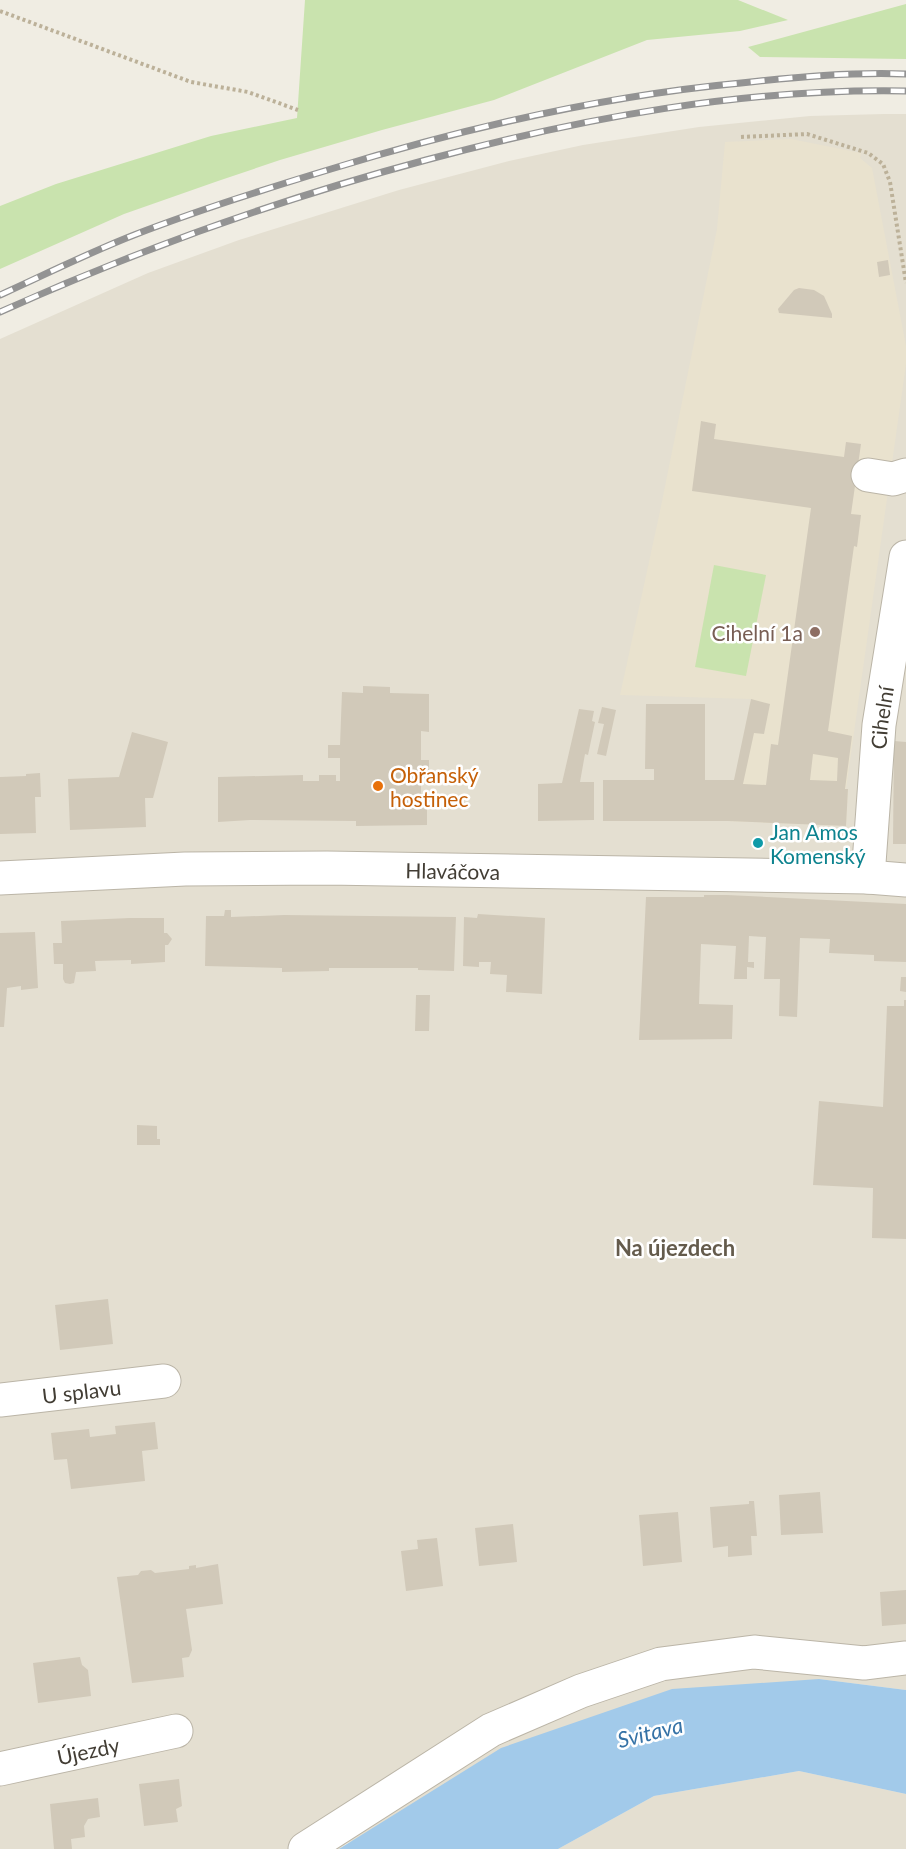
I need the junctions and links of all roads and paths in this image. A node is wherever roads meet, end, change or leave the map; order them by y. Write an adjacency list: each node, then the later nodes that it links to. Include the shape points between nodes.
1 (0, 11): 2 (path, via 191,81 248,92)
2 (298, 110)
3 (741, 137): 4 (path, via 807,134 868,153 883,164 890,182)
4 (906, 283)
5 (906, 475): 6 (street, via 894,479)
6 (868, 476)
7 (906, 558): 8 (street, Cihelní, via 879,724)
8 (868, 877): 9 (street, Hlaváčova, via 327,868 185,869); 10 (street, Hlaváčova)
9 (0, 878)
10 (906, 880)
11 (164, 1381): 12 (street, U splavu)
12 (0, 1400)
13 (906, 1658): 16 (street, via 864,1663 754,1652 661,1664 581,1690 491,1730)
14 (176, 1731): 15 (street, Újezdy)
15 (0, 1769)
16 (304, 1849)

